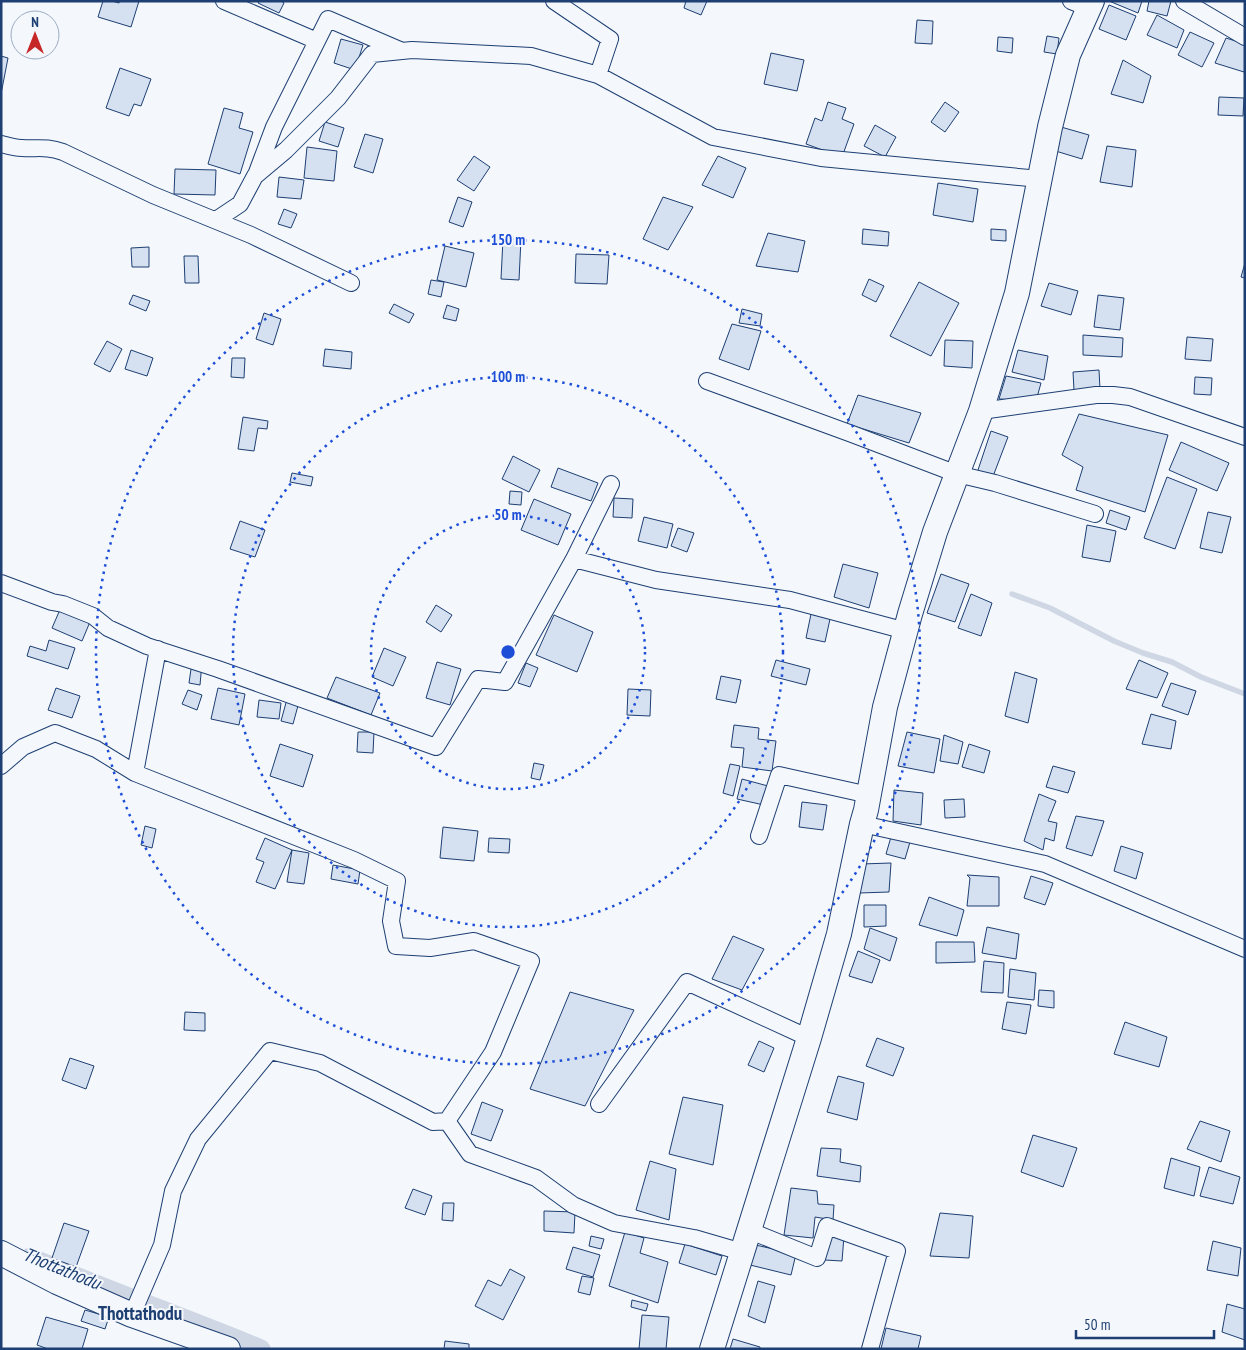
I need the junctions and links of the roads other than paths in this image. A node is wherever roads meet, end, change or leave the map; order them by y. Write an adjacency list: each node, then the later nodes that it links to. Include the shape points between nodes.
1 (224, 1): 6 (street)
2 (554, 1): 8 (street, via 610,38)
3 (1184, 1): 5 (street)
4 (1084, 4): 11 (main road, via 1068,55)
5 (1245, 37)
6 (317, 41): 7 (street, via 328,19); 10 (street, via 274,127)
7 (402, 51): 8 (street, via 531,56); 10 (street, via 372,54 338,98)
8 (598, 75): 11 (street, via 713,137 821,158)
9 (1, 144): 12 (street, via 63,152 153,195)
10 (255, 176): 12 (street, via 240,204)
11 (1040, 179): 15 (main road, via 1017,293)
12 (216, 220): 13 (street)
13 (351, 283)
14 (706, 381): 17 (street)
15 (981, 412): 16 (street, via 1113,395 1130,397); 17 (main road)
16 (1245, 437)
17 (957, 474): 19 (street); 22 (main road, via 935,532)
18 (611, 484): 20 (street)
19 (1094, 514)
20 (574, 559): 22 (street, via 656,580 790,600); 23 (street, via 505,682 478,679 436,747)
21 (1, 583): 23 (street, via 93,616 108,628)
22 (906, 632): 26 (main road, via 885,707)
23 (158, 649): 25 (street)
24 (1, 766): 25 (street, via 23,747 55,733 96,749)
25 (135, 773): 32 (street, via 354,860 397,881 391,921 396,946 430,948 474,940 531,961 493,1052)
26 (869, 795): 27 (main road); 28 (street, via 779,775)
27 (862, 824): 29 (street, via 1045,864); 30 (main road, via 839,934)
28 (759, 836)
29 (1245, 950)
30 (808, 1038): 31 (street, via 687,982); 33 (main road)
31 (599, 1104)
32 (447, 1121): 33 (street, via 470,1154 536,1178 573,1205 614,1223 694,1238); 35 (street, via 433,1122 320,1063 270,1051 198,1139 173,1191 162,1245)
33 (745, 1241): 37 (main road); 38 (street, via 817,1258 827,1226 897,1252)
34 (1, 1253): 35 (main road, via 57,1282)
35 (135, 1306): 36 (main road)
36 (228, 1349)
37 (712, 1349)
38 (870, 1349)

